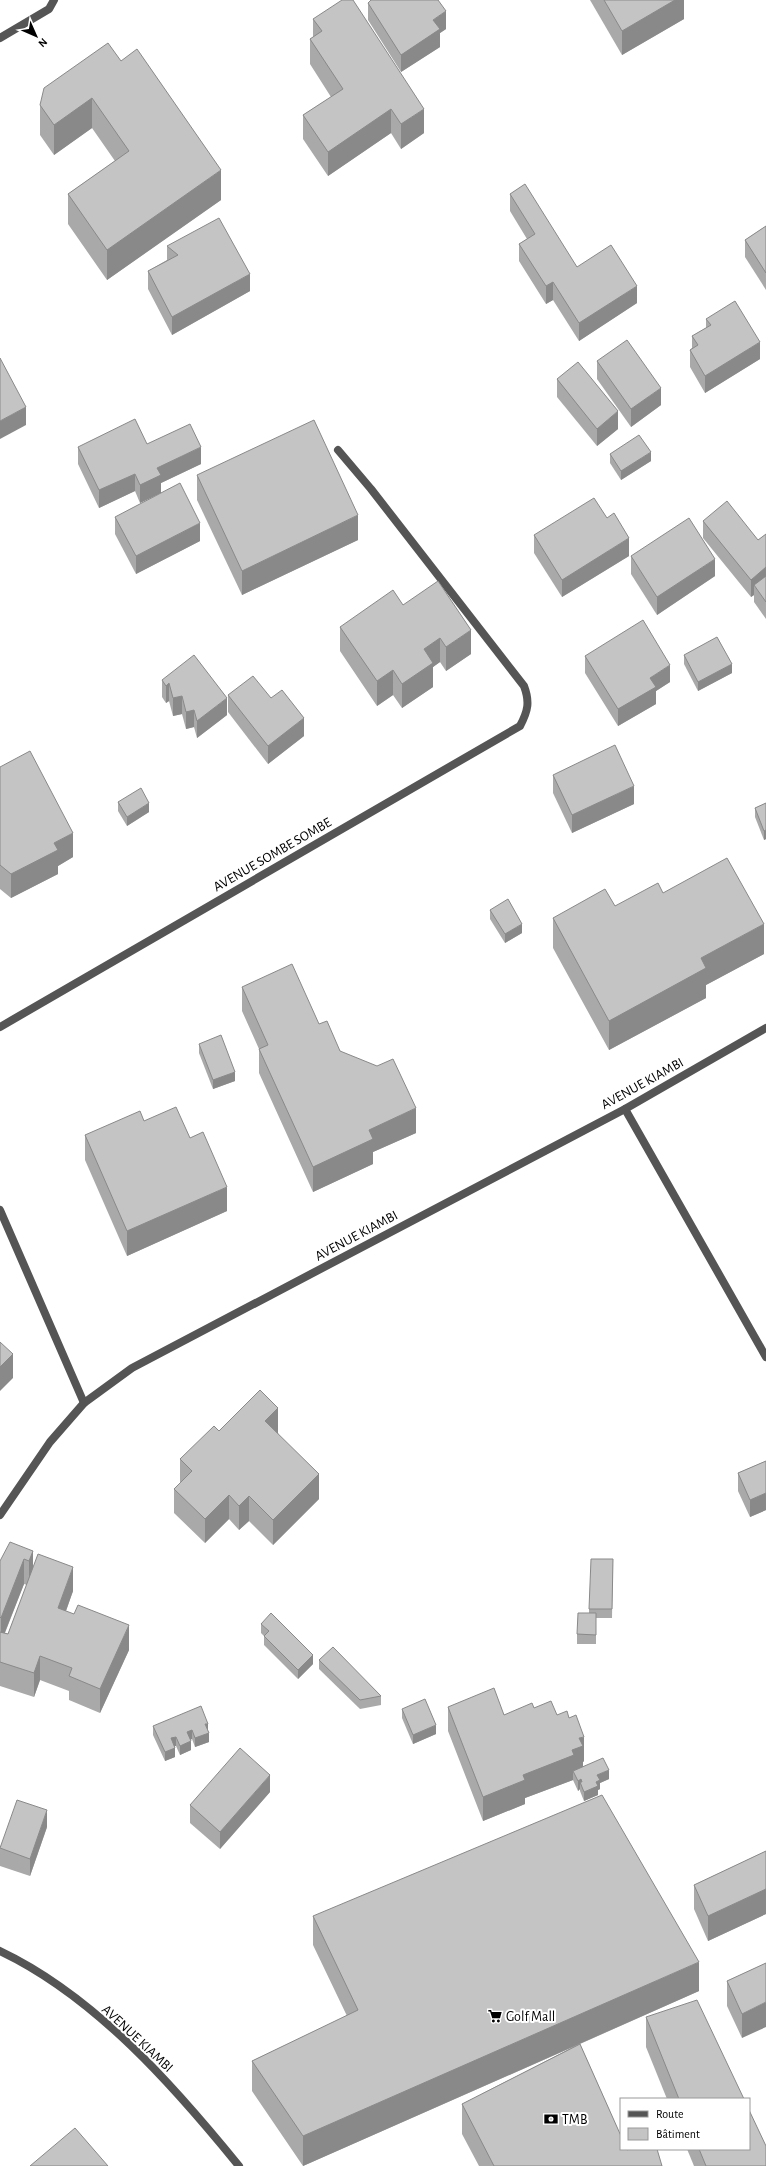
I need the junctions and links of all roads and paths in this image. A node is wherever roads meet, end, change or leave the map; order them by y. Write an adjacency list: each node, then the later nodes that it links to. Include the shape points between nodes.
1 (54, 0): 2 (street, via 49,9)
2 (0, 38)
3 (338, 450): 4 (street, AVENUE SOMBE SOMBE, via 524,686 529,707 520,726)
4 (0, 1027)
5 (766, 1028): 6 (street, AVENUE KIAMBI)
6 (625, 1109): 8 (street); 9 (street, AVENUE KIAMBI, via 132,1368)
7 (0, 1210): 9 (street)
8 (766, 1357)
9 (84, 1403): 10 (street, AVENUE KIAMBI, via 50,1442)
10 (0, 1515)
11 (0, 1951): 12 (street, AVENUE KIAMBI, via 23,1962 74,1998 133,2046 192,2109)
12 (239, 2166)

